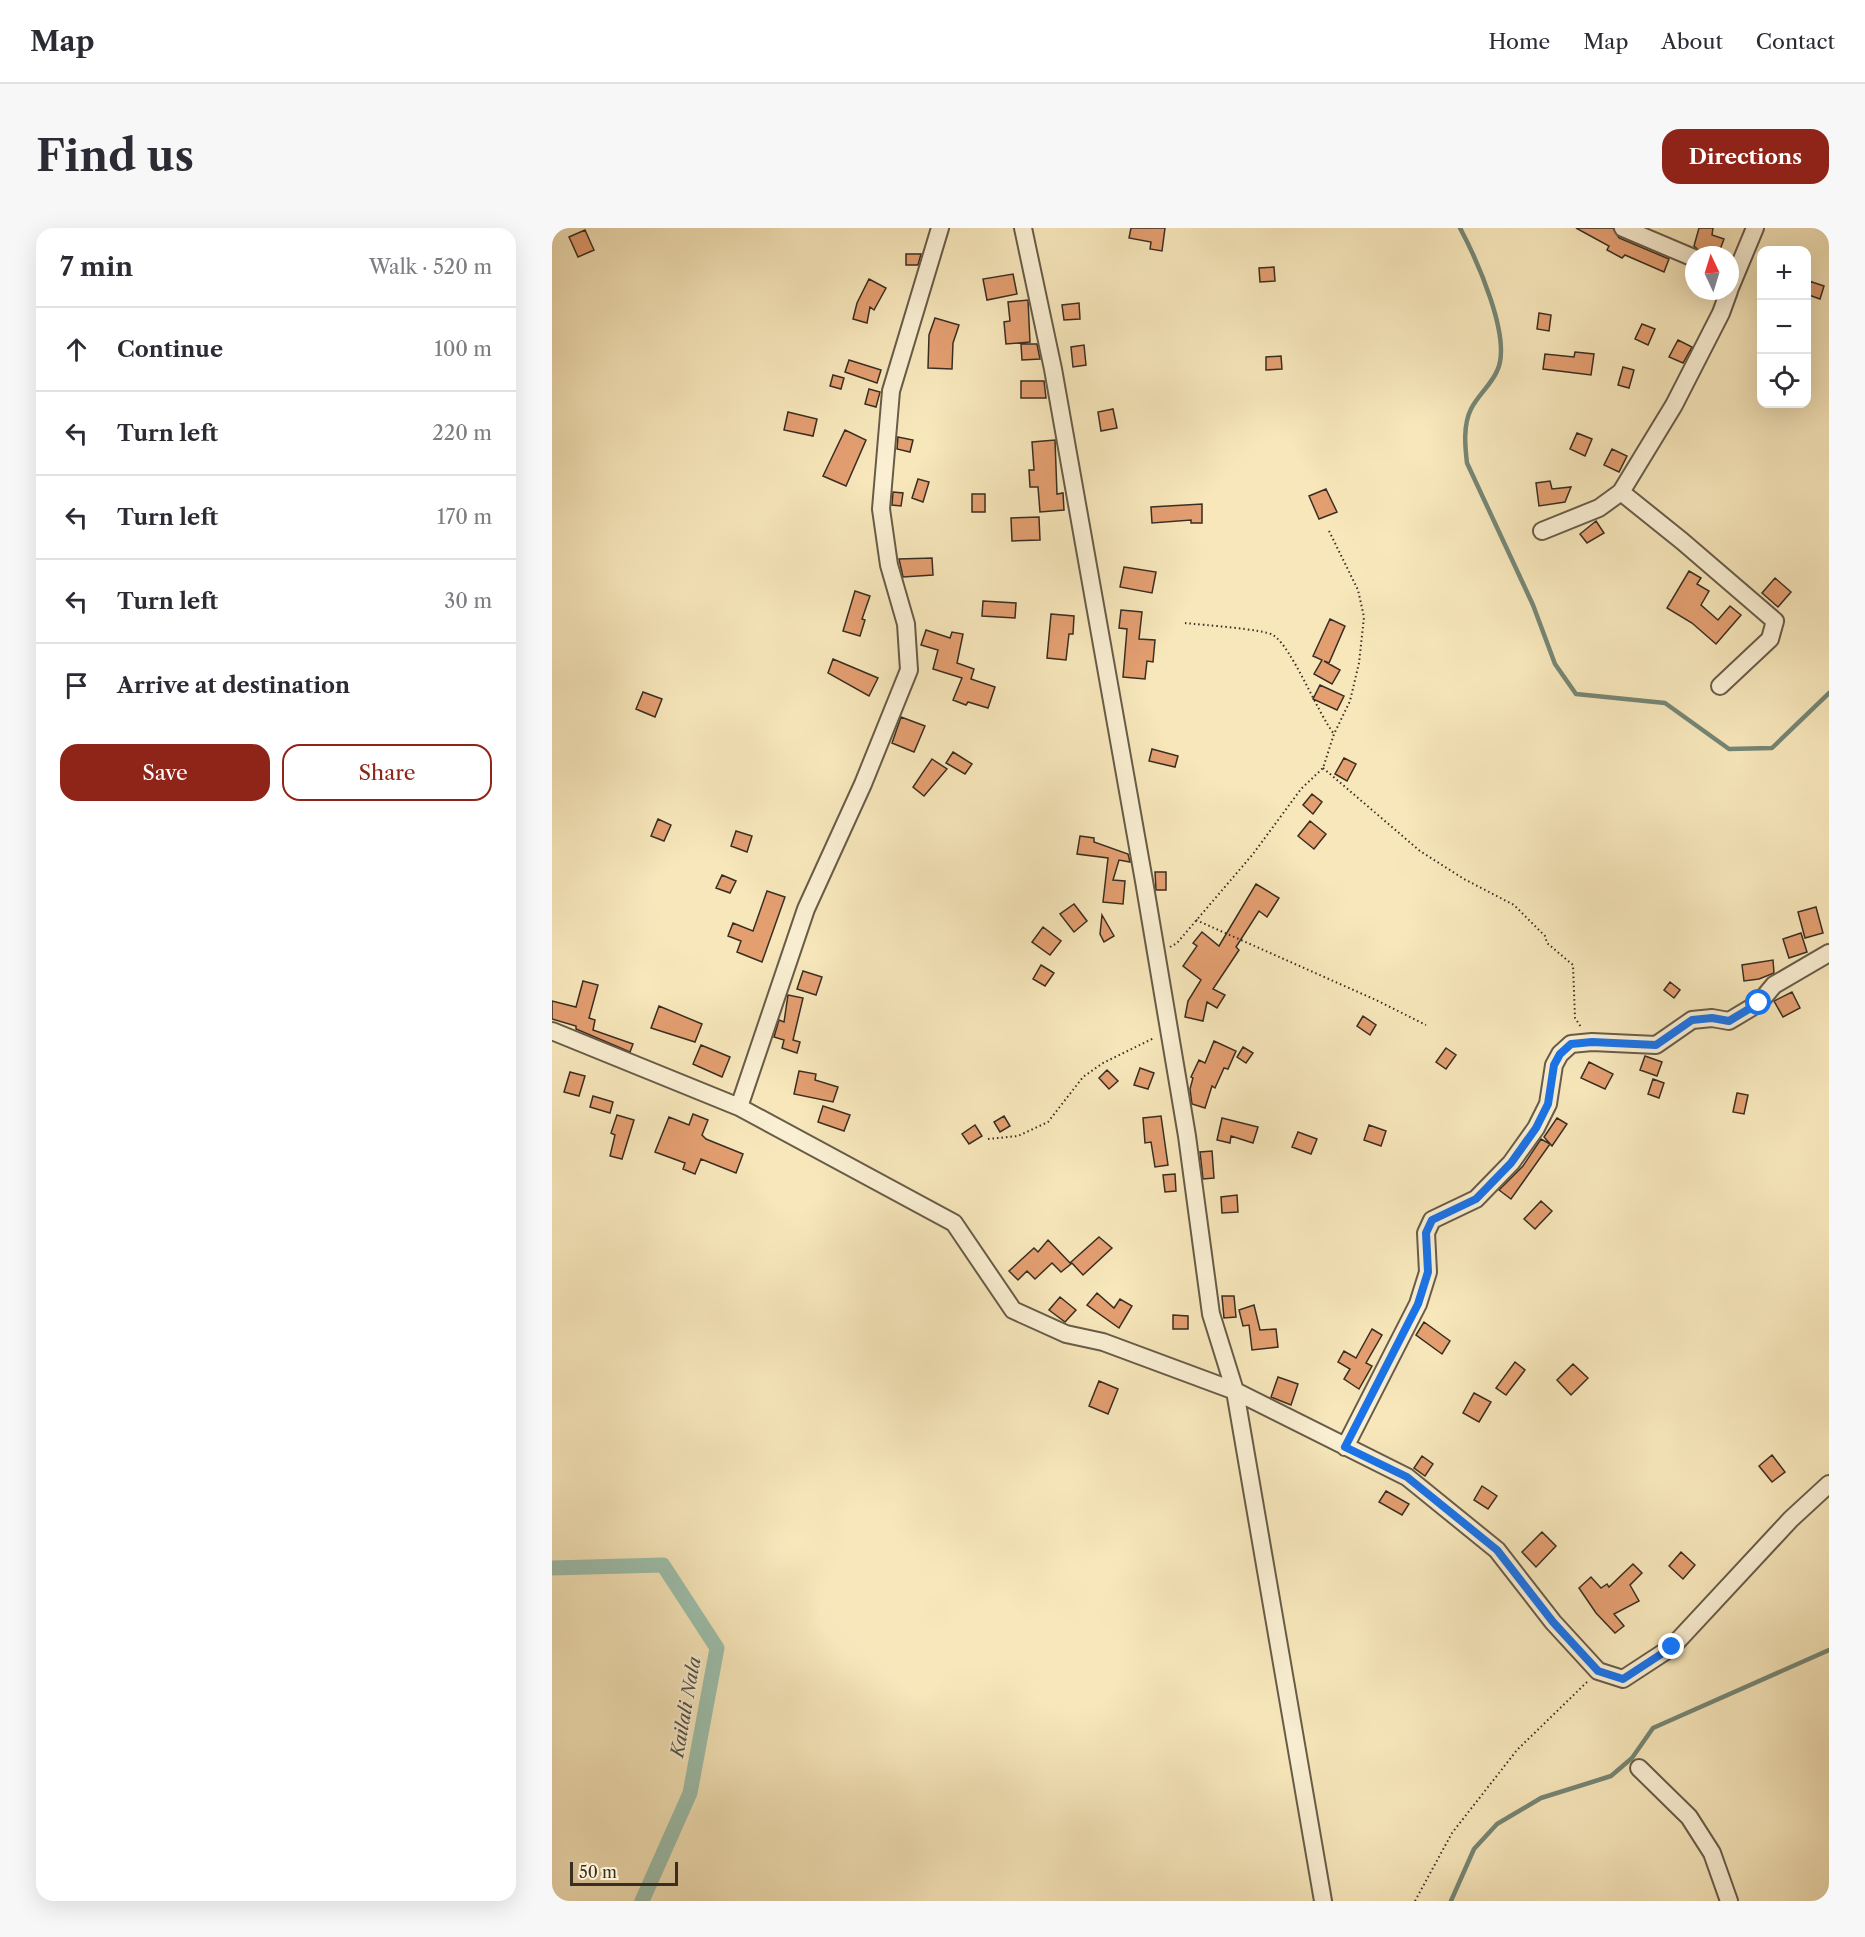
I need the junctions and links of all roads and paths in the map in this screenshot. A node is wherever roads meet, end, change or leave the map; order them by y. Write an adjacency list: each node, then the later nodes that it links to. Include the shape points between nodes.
1 (940, 228): 22 (street, via 891,391 881,508 889,565 906,624 909,670 806,909)
2 (1023, 228): 16 (street, via 1053,369)
3 (1623, 228): 5 (street)
4 (1755, 228): 6 (street)
5 (1685, 254)
6 (1739, 258)
7 (1725, 300): 8 (street, via 1674,405)
8 (1621, 492): 10 (street, via 1599,508); 12 (street, via 1775,621 1770,639)
9 (1329, 531): 13 (path, via 1358,590 1364,617 1350,701)
10 (1542, 531)
11 (1185, 623): 13 (path, via 1272,635 1288,651)
12 (1720, 686)
13 (1334, 734): 14 (path)
14 (1323, 768): 15 (path, via 1301,789 1253,854); 21 (path, via 1420,851 1514,904 1529,919 1547,943 1573,965 1575,1018)
15 (1196, 920): 16 (path, via 1177,943); 18 (path)
16 (1156, 953): 19 (street)
17 (1829, 954): 21 (street, via 1774,985 1759,1003 1729,1021 1692,1020 1656,1045)
18 (1426, 1025)
19 (1169, 1029): 23 (path, via 1083,1077 1048,1122 1018,1136); 24 (street, via 1211,1314)
20 (552, 1031): 22 (street)
21 (1592, 1042): 25 (street, via 1571,1044 1560,1054 1554,1065 1548,1104 1511,1163 1476,1199 1432,1220 1426,1233 1428,1272 1418,1304)
22 (739, 1107): 24 (street, via 954,1223 1013,1310 1066,1334 1102,1342)
23 (988, 1139)
24 (1235, 1391): 25 (street); 29 (street)
25 (1345, 1447): 27 (street, via 1407,1477 1497,1550 1553,1622)
26 (1829, 1484): 27 (street, via 1791,1519 1672,1647 1623,1679)
27 (1598, 1671): 30 (path, via 1517,1750 1452,1833)
28 (1639, 1768): 31 (street, via 1689,1817 1712,1853)
29 (1323, 1901)
30 (1415, 1901)
31 (1729, 1901)

